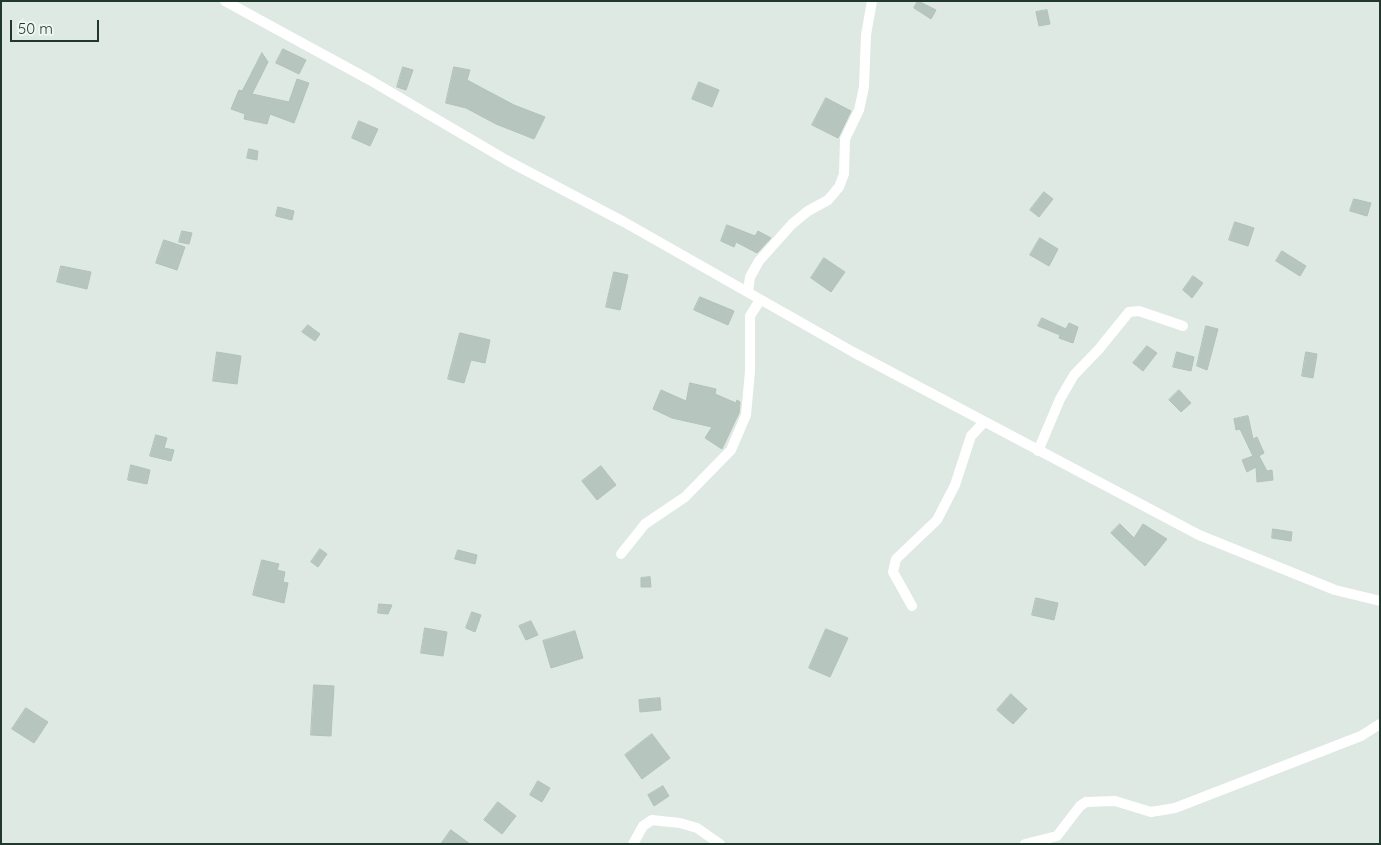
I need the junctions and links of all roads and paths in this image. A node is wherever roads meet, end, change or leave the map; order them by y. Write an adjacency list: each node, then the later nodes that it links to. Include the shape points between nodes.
1 (225, 1): 3 (street)
2 (872, 1): 3 (street, via 866,35 864,87 859,110 845,139 844,174 839,187 828,200 792,224 758,261 750,277)
3 (748, 292): 4 (street)
4 (760, 300): 6 (street); 8 (street, via 750,316 746,415 731,450 685,497 645,524)
5 (1184, 326): 7 (street, via 1139,311 1129,312 1074,375)
6 (984, 422): 7 (street); 10 (street, via 971,436 956,485 937,520 896,559 893,572)
7 (1038, 450): 9 (street, via 1199,535 1335,590)
8 (622, 554)
9 (1380, 601)
10 (912, 606)
11 (1380, 724): 14 (street, via 1361,736 1175,808 1152,812 1116,801 1086,802 1057,836)
12 (633, 844): 13 (street, via 643,826 652,820 697,828)
13 (720, 844)
14 (1025, 844)

